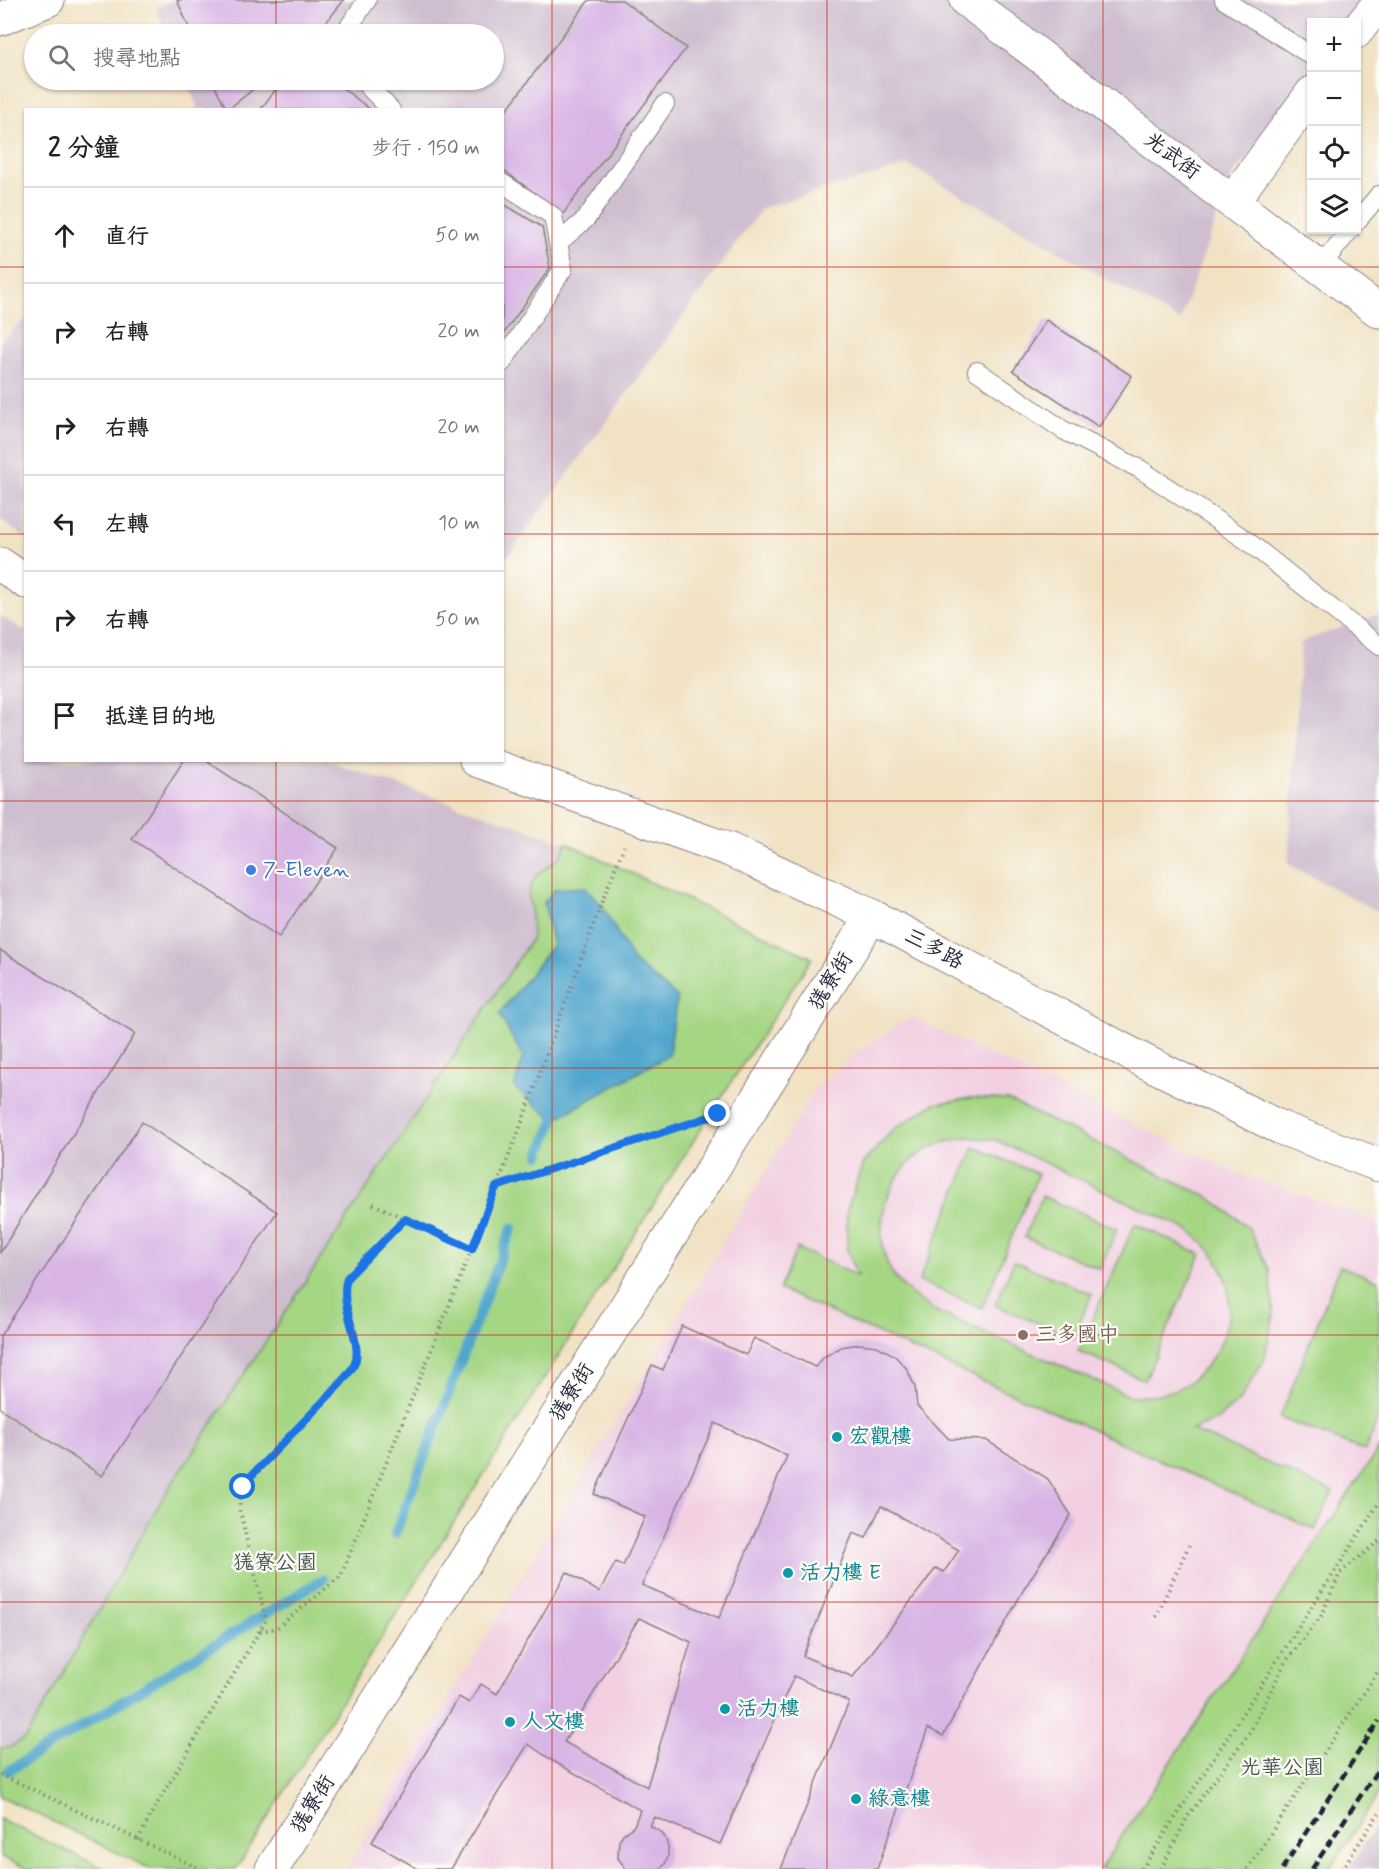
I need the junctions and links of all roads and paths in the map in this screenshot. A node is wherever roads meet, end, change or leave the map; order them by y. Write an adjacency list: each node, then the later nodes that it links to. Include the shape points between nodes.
1 (48, 0): 6 (street)
2 (368, 0): 7 (lane)
3 (966, 0): 16 (street, 光武街)
4 (1224, 0): 9 (lane)
5 (1379, 3): 8 (street)
6 (0, 20)
7 (351, 24)
8 (1361, 26)
9 (1307, 53)
10 (372, 90): 13 (lane)
11 (1307, 99): 16 (street)
12 (665, 105): 19 (lane, via 586,219)
13 (389, 108)
14 (504, 184): 19 (lane, via 553,216)
15 (1379, 195): 17 (lane)
16 (1232, 202): 20 (street, 光武街)
17 (1361, 216)
18 (1347, 234): 20 (lane)
19 (558, 243): 22 (lane, via 563,268)
20 (1320, 267): 21 (street, 光武街)
21 (1379, 310)
22 (504, 360)
23 (977, 371): 26 (lane, via 1063,430 1140,469 1246,540)
24 (0, 564): 25 (street)
25 (24, 581)
26 (1379, 646)
27 (482, 762): 29 (street, 三多路, via 730,850)
28 (625, 845): 32 (path)
29 (872, 916): 31 (street, 三多路, via 1146,1062 1281,1128); 46 (street, 獇寮街)
30 (707, 1118): 32 (path)
31 (1379, 1165)
32 (496, 1187): 35 (path)
33 (373, 1204): 34 (path)
34 (405, 1219): 35 (path); 40 (path, via 347,1278 345,1300 356,1348 351,1370 243,1487 240,1511 266,1620)
35 (472, 1249): 40 (path, via 341,1576 277,1628)
36 (1379, 1503): 47 (path)
37 (1379, 1541): 48 (path, via 1340,1573 1321,1616 1286,1661 1250,1732 1188,1816)
38 (1189, 1545): 39 (path)
39 (1156, 1617)
40 (260, 1631): 44 (path)
41 (1379, 1670): 49 (path)
42 (0, 1774): 44 (path)
43 (1379, 1813): 50 (path)
44 (138, 1840): 45 (path)
45 (200, 1869)
46 (272, 1869)
47 (1142, 1869)
48 (1161, 1869)
49 (1247, 1869)
50 (1342, 1869)

